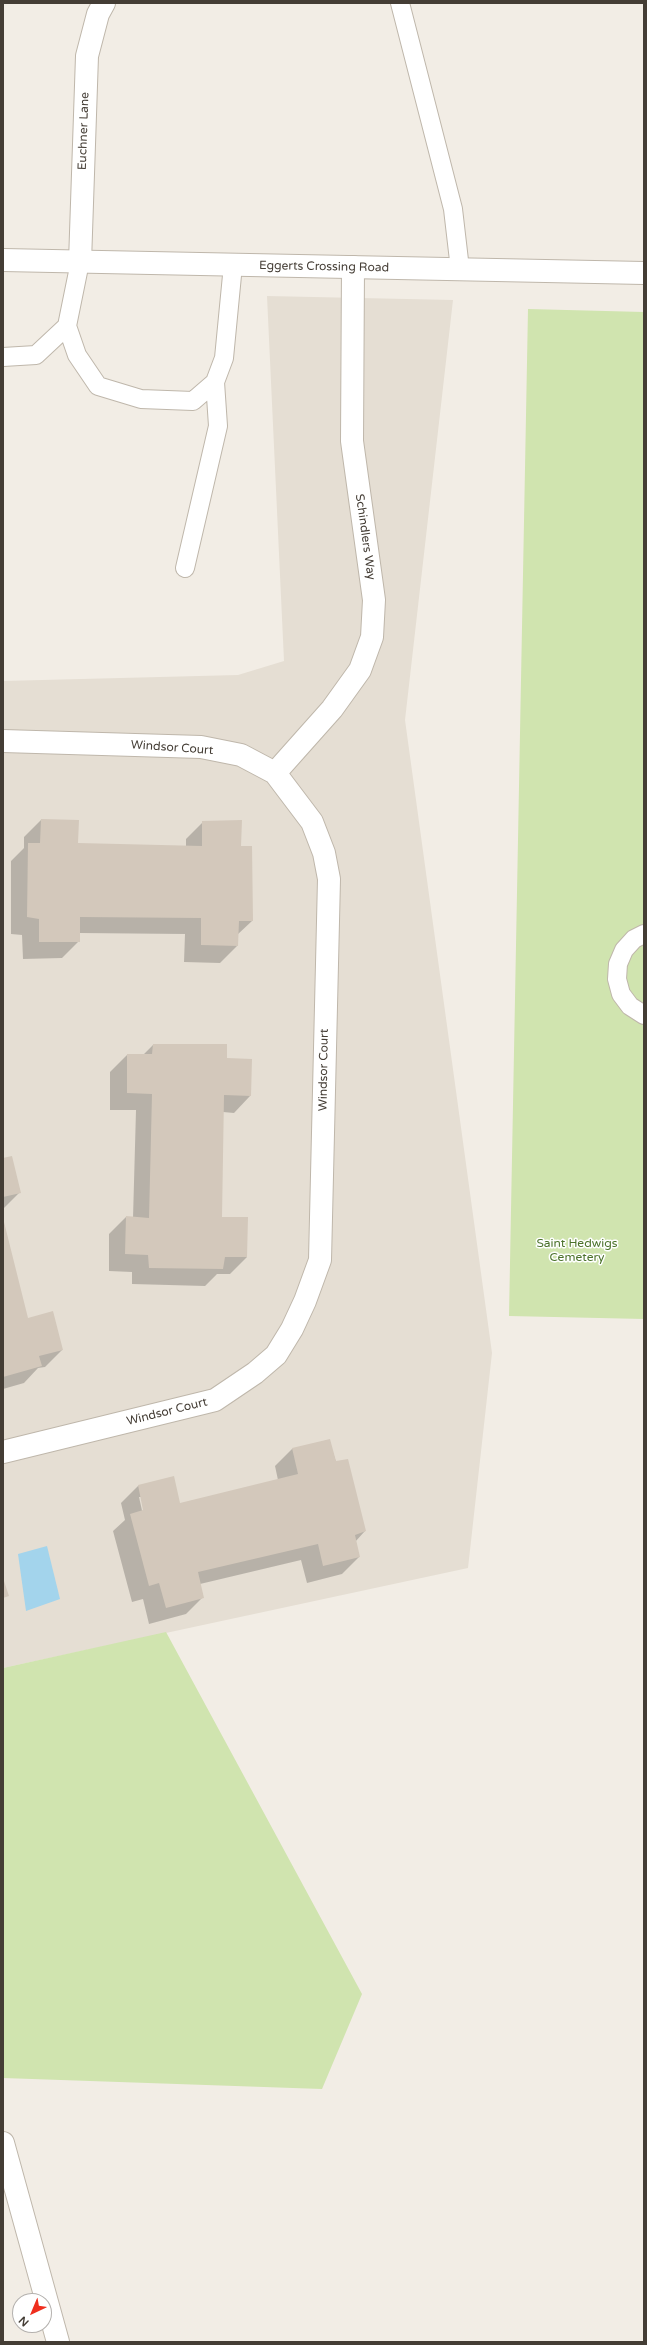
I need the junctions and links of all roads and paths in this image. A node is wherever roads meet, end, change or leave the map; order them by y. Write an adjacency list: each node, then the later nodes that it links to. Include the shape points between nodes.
1 (104, 3): 4 (street, Euchner Lane, via 98,14 87,56)
2 (400, 3): 7 (lane, via 452,209)
3 (3, 260): 4 (street, Eggerts Crossing Road)
4 (80, 262): 5 (street, Eggerts Crossing Road); 9 (lane)
5 (233, 265): 6 (street, Eggerts Crossing Road); 11 (lane, via 224,358)
6 (353, 267): 7 (street, Eggerts Crossing Road); 14 (street, Schindlers Way, via 352,441 374,600 372,638 360,670 332,709)
7 (460, 269): 8 (street, Eggerts Crossing Road)
8 (644, 273)
9 (67, 326): 10 (lane, via 36,355); 11 (lane, via 77,355 98,386 140,399 193,401)
10 (3, 357)
11 (215, 382): 12 (lane, via 218,426)
12 (185, 568)
13 (3, 741): 14 (street, Windsor Court, via 201,747 241,755)
14 (275, 773): 17 (street, Windsor Court, via 312,822 324,853 329,879 320,1260 305,1301 276,1355 256,1373 215,1400)
15 (644, 934): 16 (lane, via 634,939 624,950 618,964 617,979 621,994 630,1006)
16 (644, 1015)
17 (3, 1452)
18 (3, 2143): 19 (street)
19 (58, 2342)

